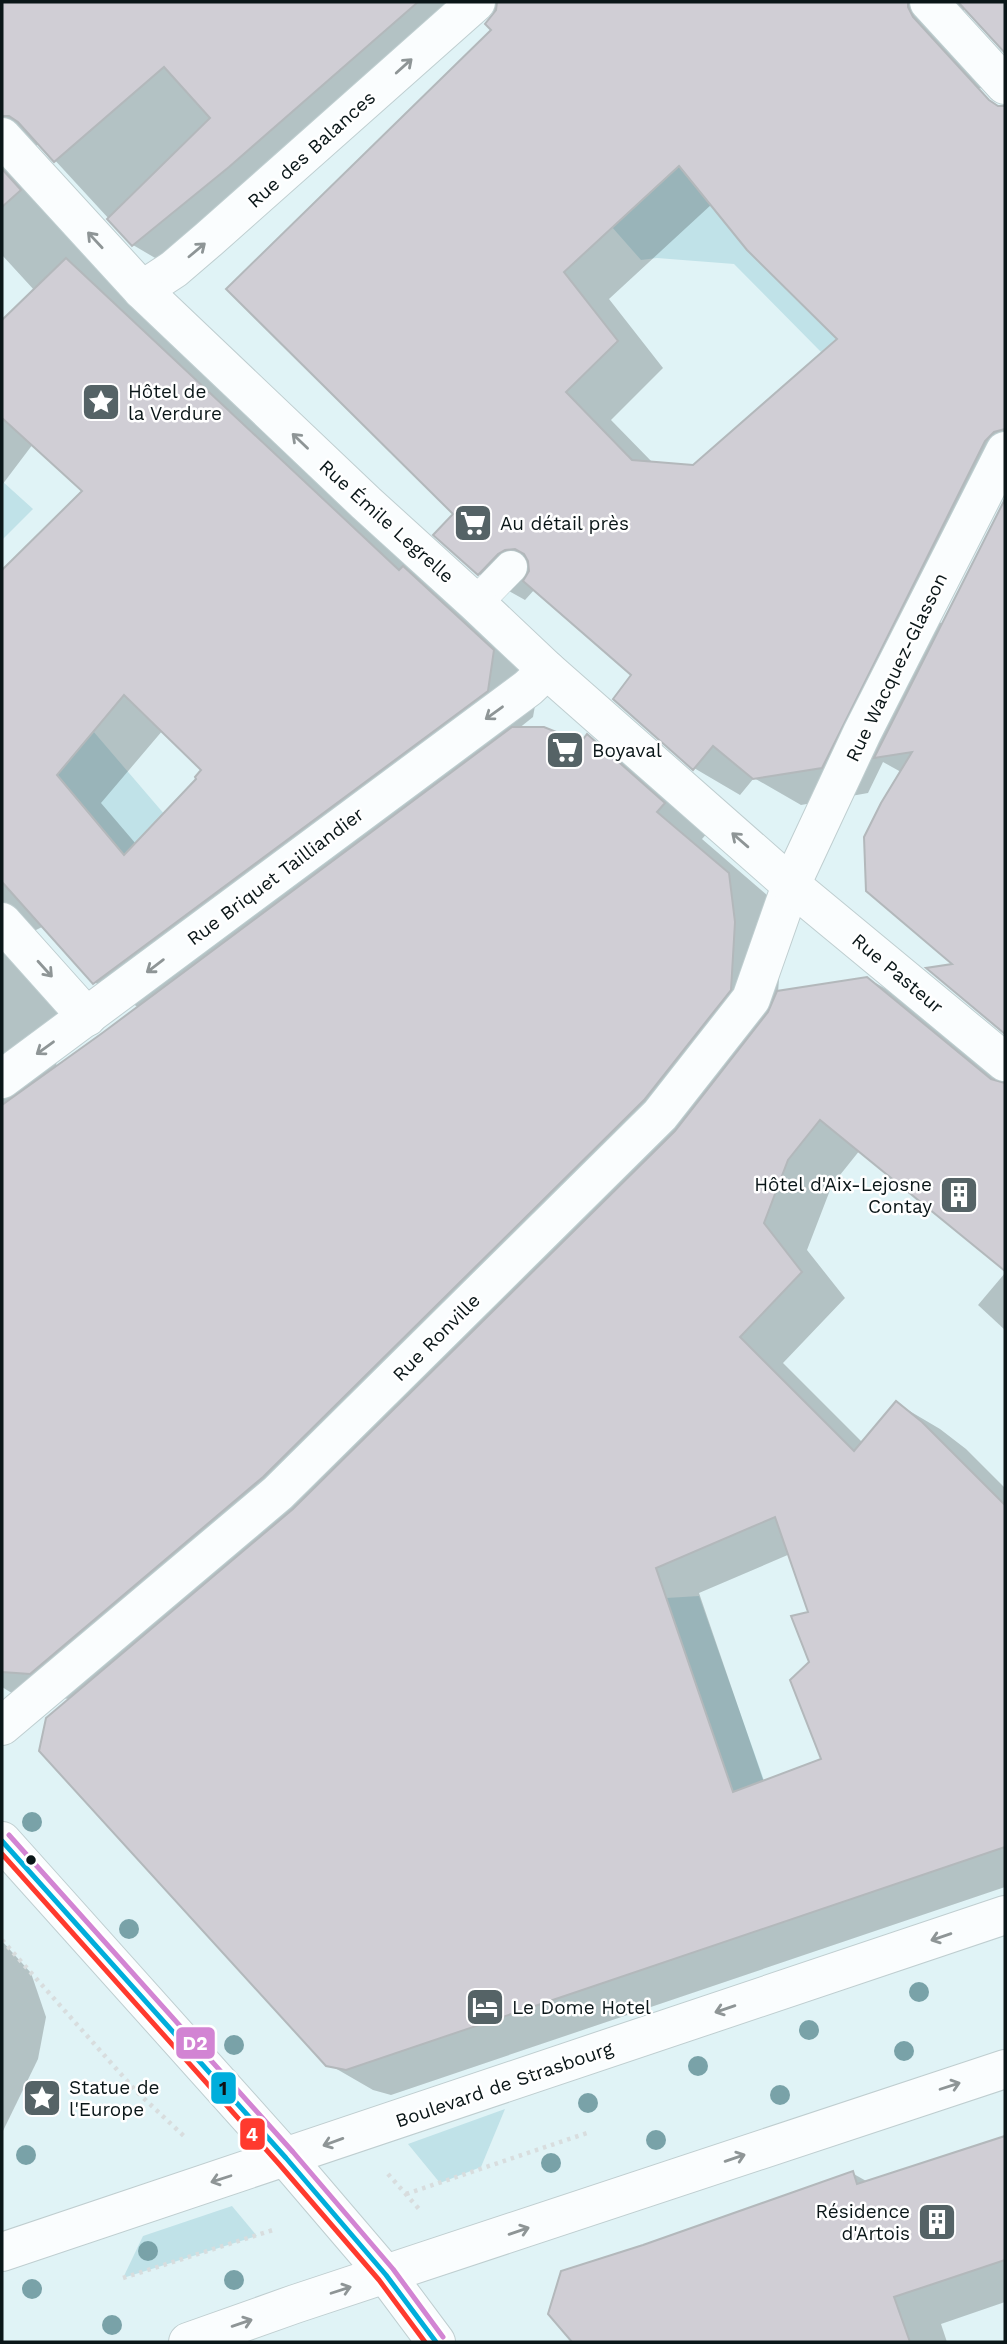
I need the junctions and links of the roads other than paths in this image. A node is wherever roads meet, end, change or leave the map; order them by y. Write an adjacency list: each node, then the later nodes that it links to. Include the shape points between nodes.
1 (476, 2): 5 (street, Rue des Balances, one-way to 1, via 209,239)
2 (929, 2): 3 (street)
3 (1005, 85)
4 (2, 137): 5 (street, Rue Émile Legrelle, one-way to 4)
5 (142, 290): 8 (street, Rue Émile Legrelle, one-way to 5)
6 (1005, 451): 10 (street, Rue Wacquez-Glasson, via 862,733)
7 (511, 566): 8 (lane)
8 (477, 603): 9 (street, Rue Émile Legrelle)
9 (547, 670): 10 (street, Rue Émile Legrelle, one-way to 9); 12 (street, Rue Briquet Tailliandier, one-way to 12)
10 (791, 885): 13 (street, Rue Pasteur); 15 (street, Rue Ronville, via 751,999 660,1115 278,1493)
11 (2, 922): 12 (street, one-way to 12)
12 (87, 1017): 14 (street, Rue Briquet Tailliandier, one-way to 14)
13 (1005, 1062)
14 (2, 1079)
15 (2, 1726)
16 (2, 1841): 19 (street)
17 (1005, 1915): 19 (street, Boulevard de Strasbourg, one-way to 19)
18 (1005, 2069): 21 (street, one-way to 18)
19 (286, 2158): 20 (street, Boulevard de Strasbourg, one-way to 20); 21 (street)
20 (2, 2252)
21 (386, 2275): 22 (street, one-way to 21); 23 (street)
22 (188, 2342)
23 (436, 2342)

